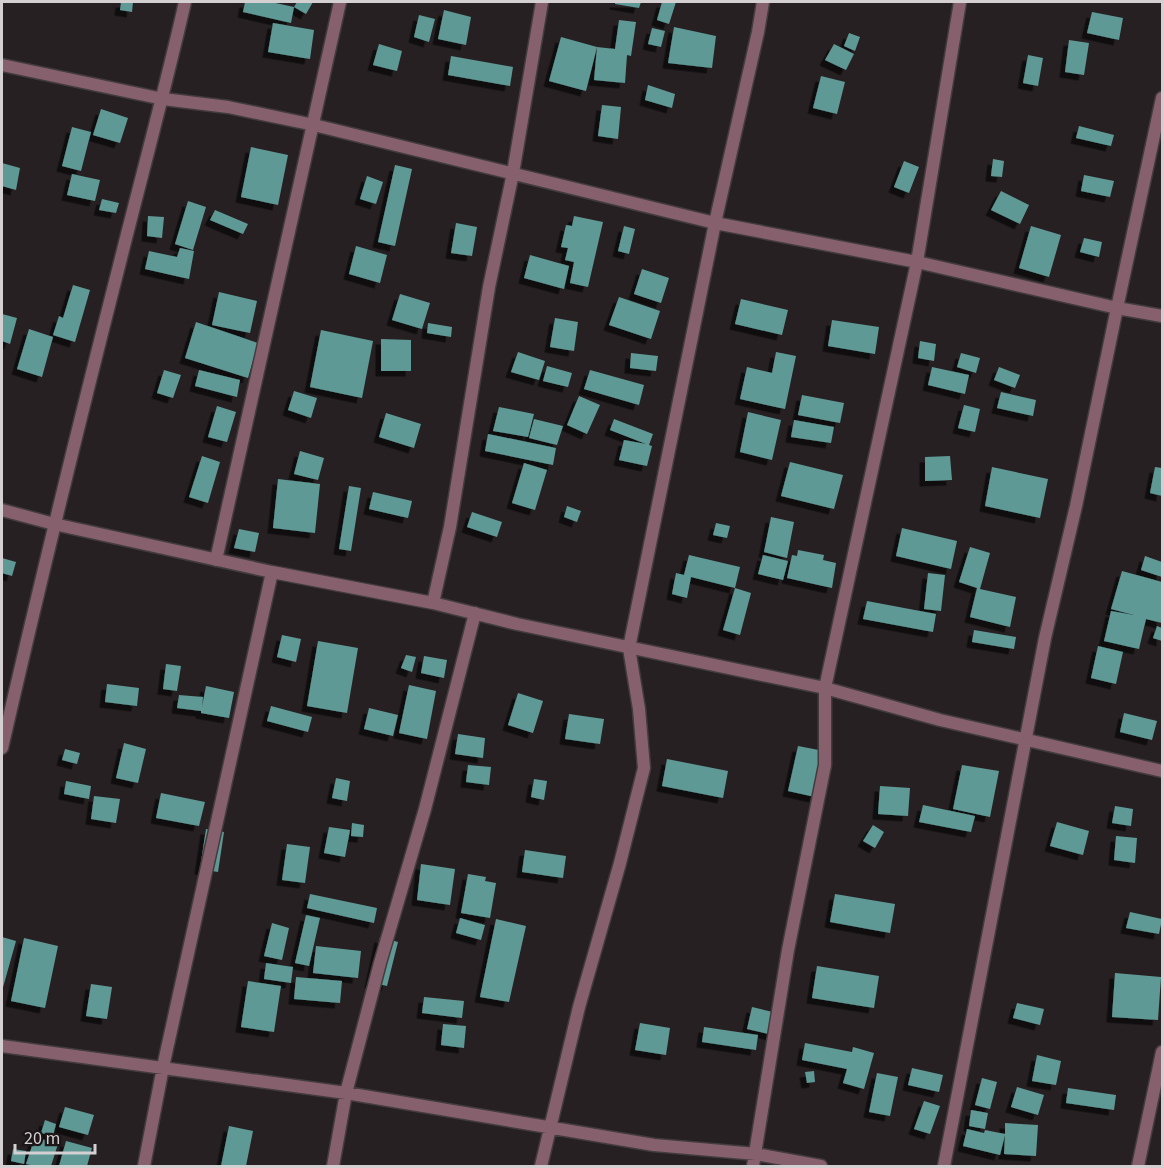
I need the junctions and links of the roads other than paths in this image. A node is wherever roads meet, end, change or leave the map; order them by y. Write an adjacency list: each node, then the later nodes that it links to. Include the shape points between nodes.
1 (185, 2): 8 (street)
2 (340, 2): 9 (street)
3 (542, 2): 10 (street)
4 (763, 2): 11 (street)
5 (960, 2): 12 (street)
6 (2, 65): 8 (street)
7 (1162, 98): 13 (street)
8 (163, 99): 9 (street); 16 (street)
9 (314, 124): 10 (street); 17 (street)
10 (513, 173): 11 (street); 19 (street)
11 (715, 223): 12 (street); 21 (street)
12 (917, 262): 13 (street); 22 (street)
13 (1116, 308): 14 (street); 23 (street)
14 (1162, 316)
15 (2, 510): 16 (street)
16 (54, 524): 17 (street); 24 (street)
17 (216, 560): 18 (street)
18 (272, 572): 19 (street); 28 (street)
19 (433, 603): 20 (street)
20 (475, 613): 21 (street); 29 (street)
21 (629, 648): 22 (street); 30 (street, via 644,768)
22 (825, 688): 23 (street); 31 (street, via 825,765 788,950)
23 (1027, 740): 25 (street); 36 (street)
24 (2, 748)
25 (1162, 771)
26 (2, 1046): 28 (street)
27 (1162, 1052): 37 (street)
28 (163, 1067): 29 (street); 32 (street)
29 (346, 1093): 30 (street); 33 (street)
30 (549, 1126): 31 (street); 34 (street)
31 (755, 1160): 35 (street)
32 (144, 1167)
33 (333, 1167)
34 (541, 1167)
35 (821, 1167)
36 (944, 1167)
37 (1138, 1167)

